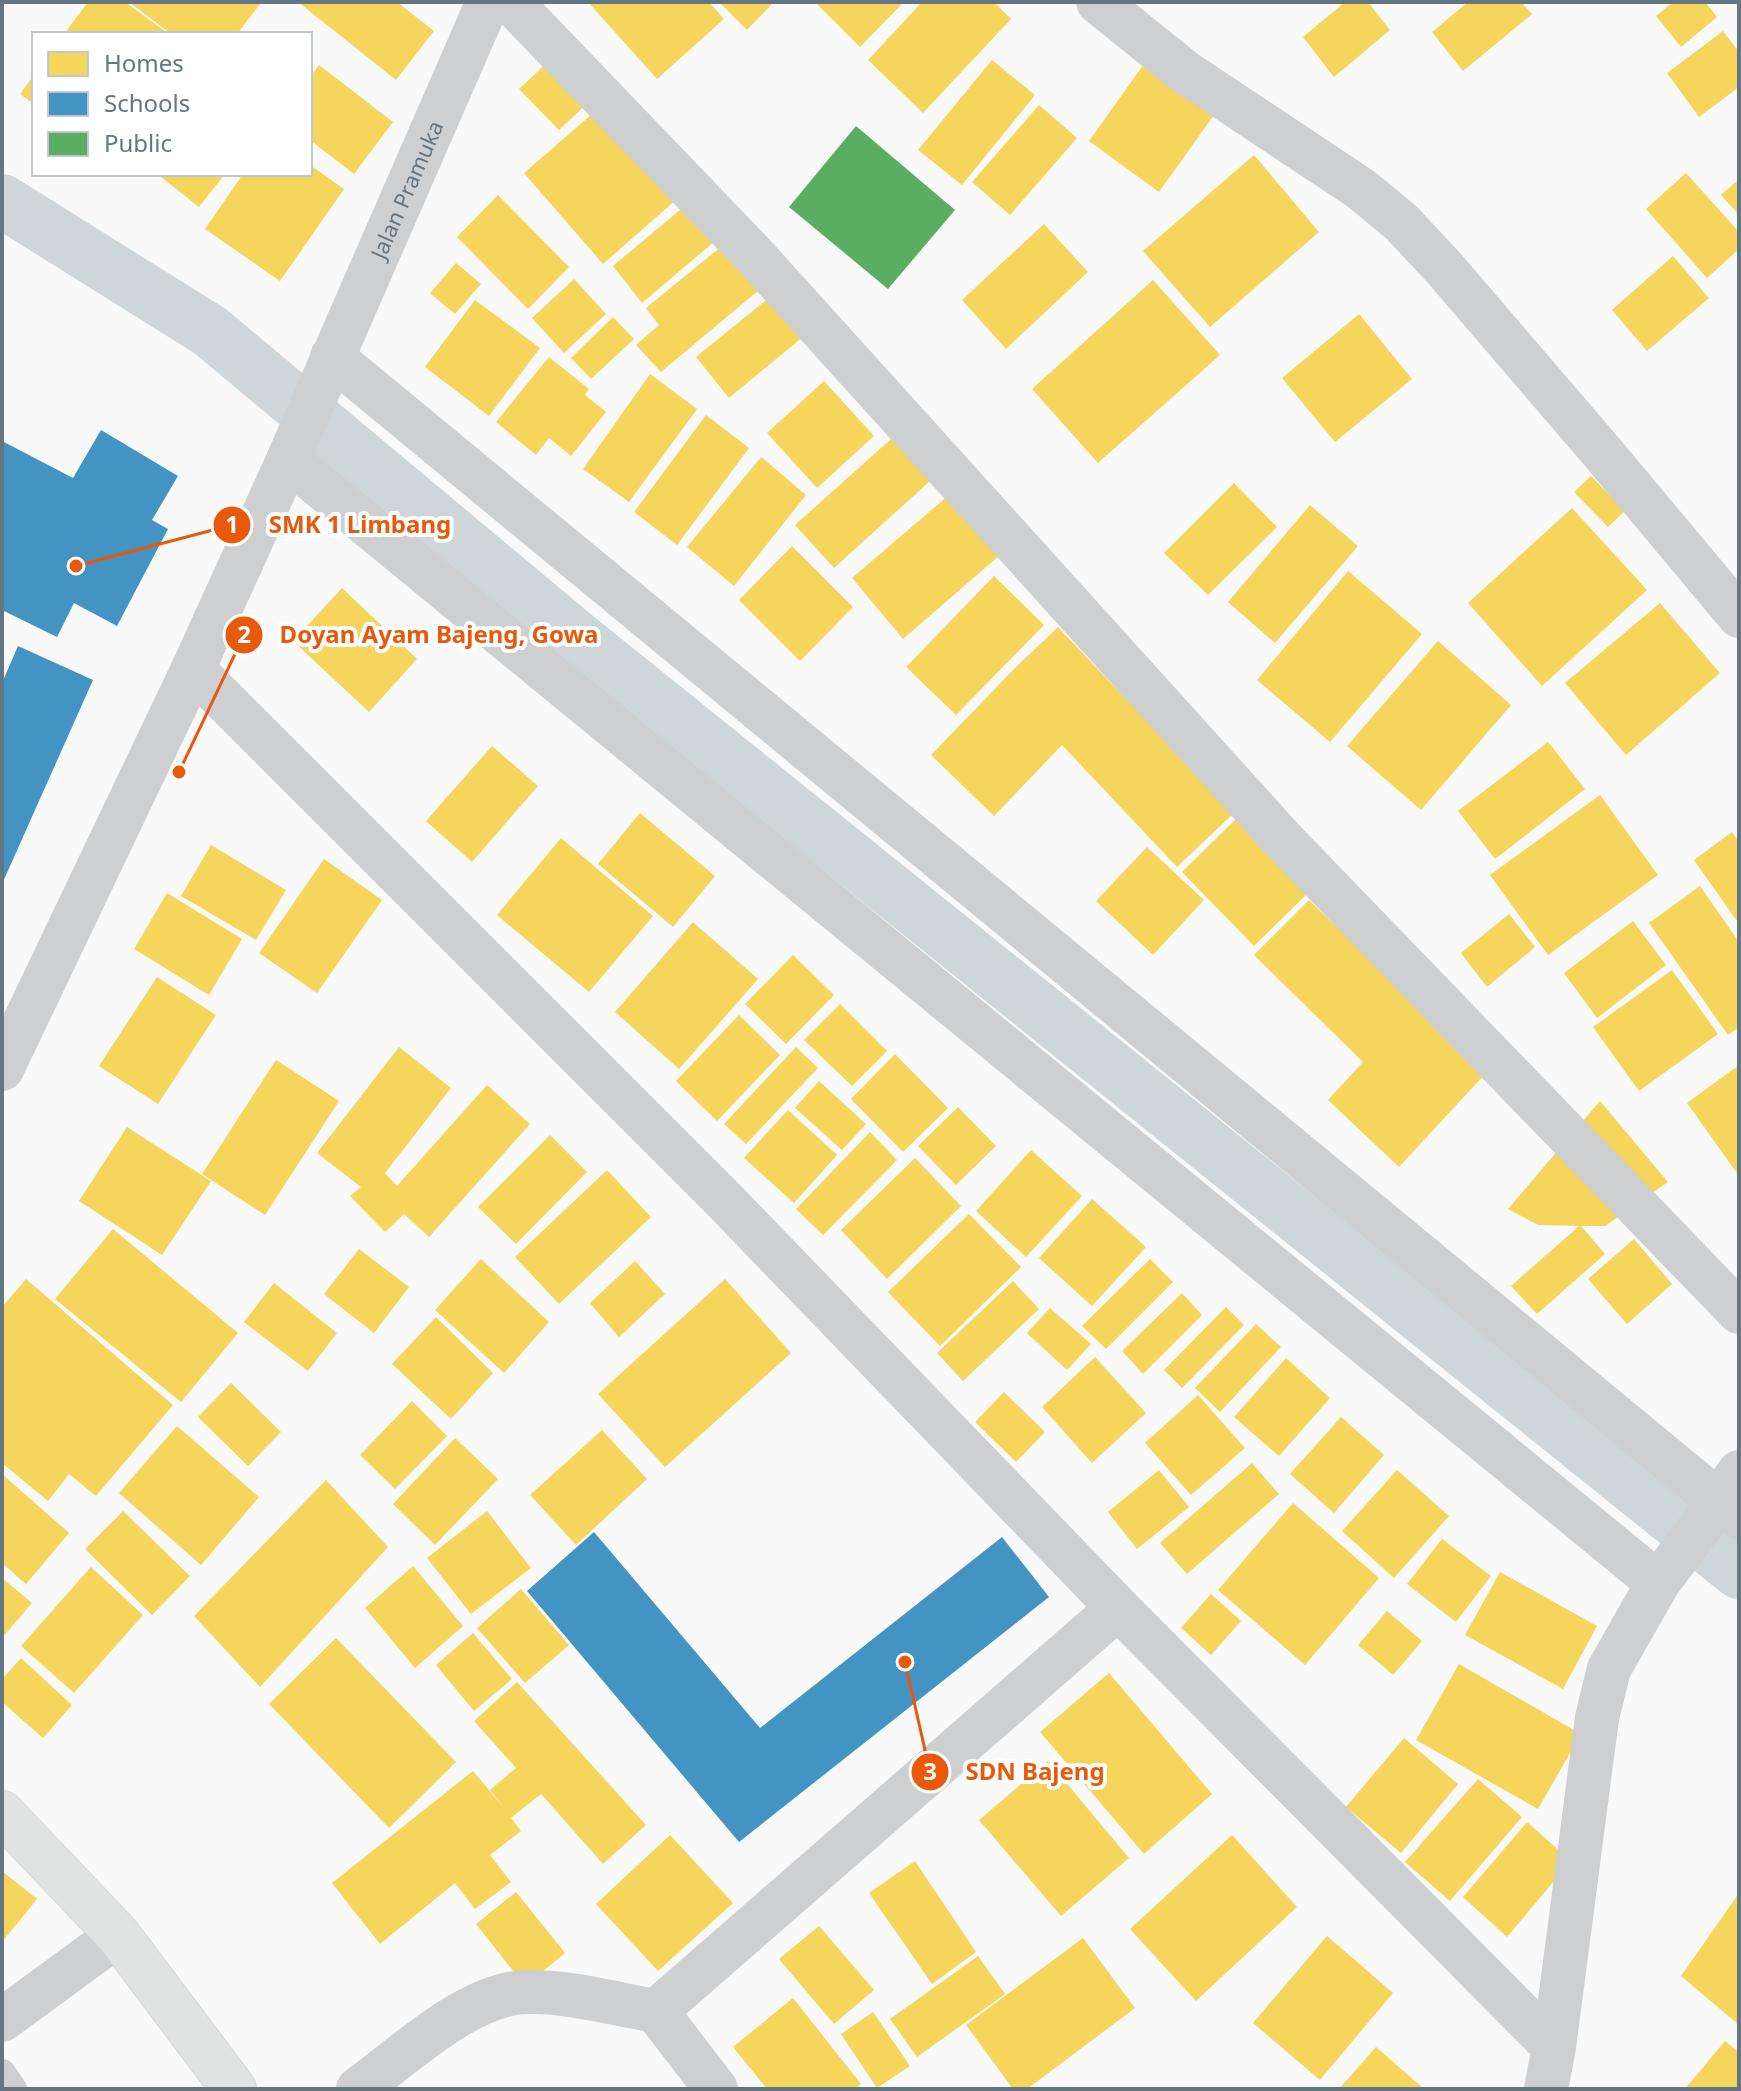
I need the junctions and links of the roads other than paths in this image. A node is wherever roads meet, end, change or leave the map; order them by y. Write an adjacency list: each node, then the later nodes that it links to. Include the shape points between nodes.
1 (488, 2): 4 (street, Jalan Pramuka)
2 (511, 2): 9 (street, via 773,276 1283,840)
3 (1098, 2): 6 (street, via 1185,72 1361,189 1401,222)
4 (328, 367): 5 (street, Jalan Pramuka); 10 (street)
5 (292, 450): 7 (street, Jalan Pramuka); 11 (street)
6 (1739, 616)
7 (193, 669): 8 (street, Jalan Pramuka); 12 (street, via 712,1187)
8 (2, 1069)
9 (1739, 1312)
10 (1727, 1502): 11 (street)
11 (1663, 1575): 17 (street, via 1609,1669 1597,1718)
12 (1118, 1608): 15 (street); 17 (street)
13 (2, 1813): 14 (highway)
14 (118, 1935): 16 (street); 20 (highway)
15 (656, 2011): 21 (street, via 553,1994 516,1993 485,2001); 22 (street)
16 (2, 2020)
17 (1550, 2068)
18 (2, 2073): 19 (lane)
19 (13, 2089)
20 (234, 2089)
21 (358, 2089)
22 (716, 2089)

